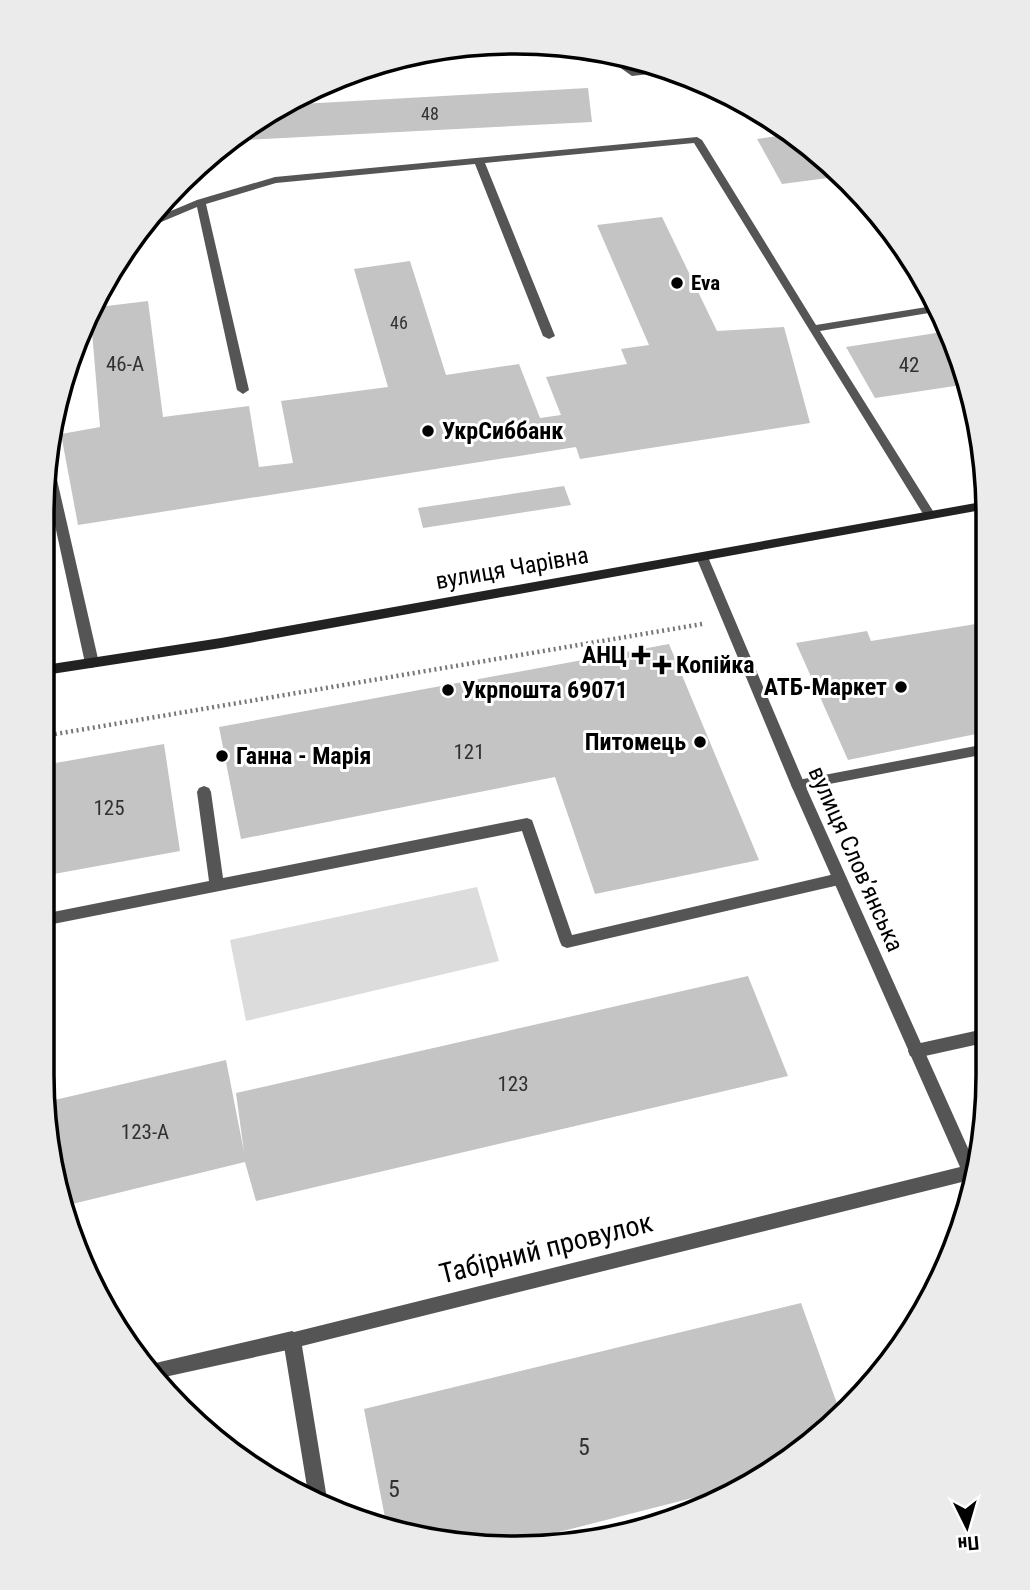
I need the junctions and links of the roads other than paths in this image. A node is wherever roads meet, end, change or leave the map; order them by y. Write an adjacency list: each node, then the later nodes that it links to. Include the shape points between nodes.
1 (625, 68): 2 (street)
2 (641, 72)
3 (479, 161): 4 (street, via 275,180); 7 (street, via 697,140); 8 (street)
4 (201, 202): 5 (street); 9 (street)
5 (163, 218)
6 (927, 310): 7 (street)
7 (813, 329): 12 (street)
8 (549, 335)
9 (243, 390)
10 (55, 496): 14 (street)
11 (976, 507): 12 (street, вулиця Чарівна)
12 (929, 514): 13 (street, вулиця Чарівна)
13 (702, 557): 14 (street, вулиця Чарівна); 17 (street, вулиця Слов’янська)
14 (92, 663): 15 (street, вулиця Чарівна)
15 (54, 669)
16 (976, 751): 17 (street)
17 (797, 785): 19 (street, вулиця Слов’янська)
18 (204, 792): 20 (street)
19 (839, 879): 20 (street, via 567,942 527,824); 23 (street, вулиця Слов’янська)
20 (217, 886): 21 (street)
21 (54, 918)
22 (976, 1038): 23 (street)
23 (916, 1051): 24 (street, вулиця Слов’янська)
24 (967, 1164)
25 (964, 1177): 26 (street, Табірний провулок)
26 (292, 1340): 27 (street, Табірний провулок); 28 (street)
27 (161, 1369)
28 (317, 1491)

